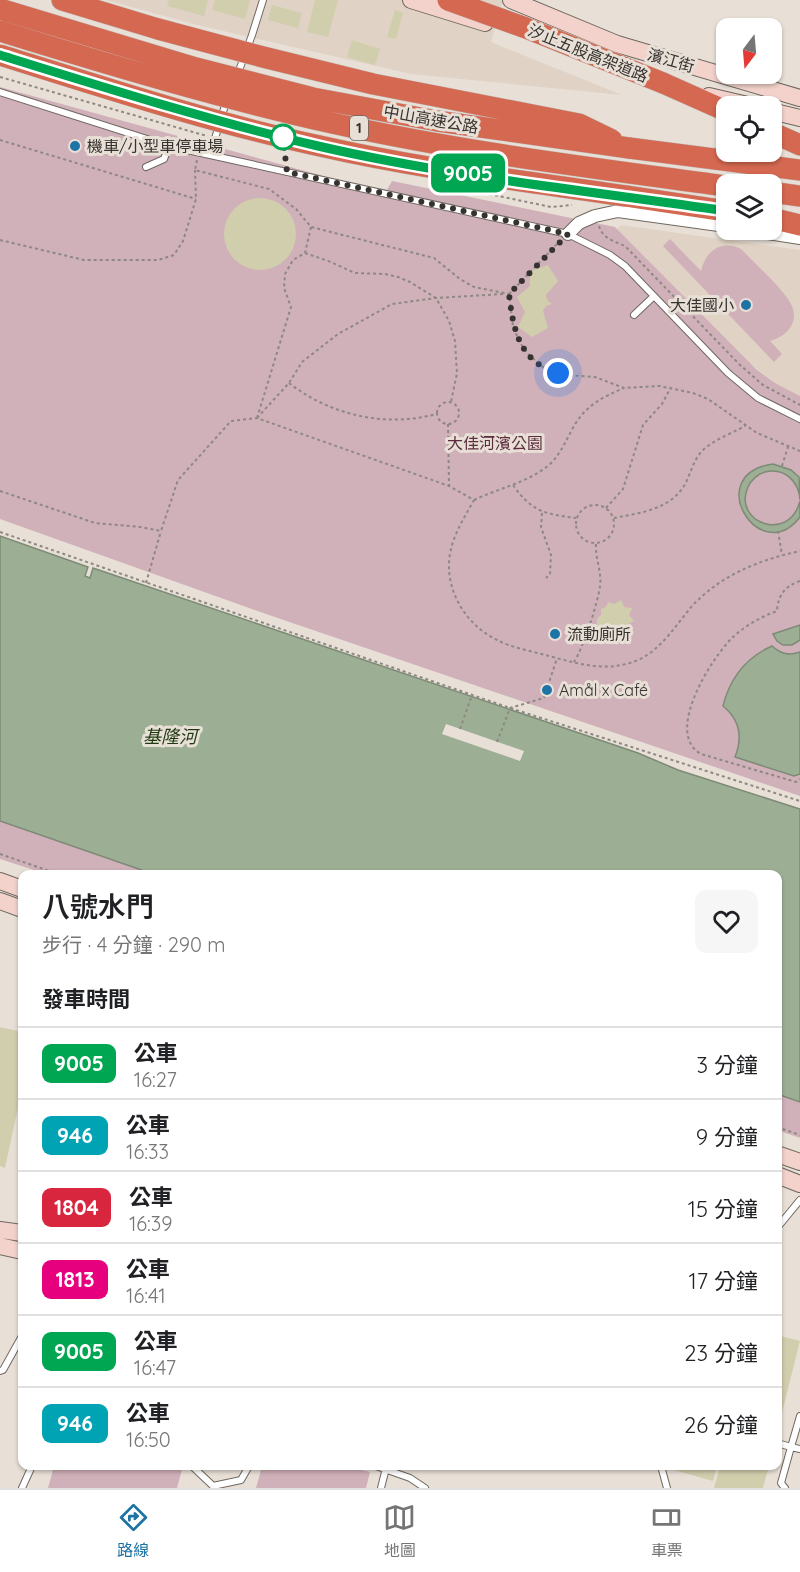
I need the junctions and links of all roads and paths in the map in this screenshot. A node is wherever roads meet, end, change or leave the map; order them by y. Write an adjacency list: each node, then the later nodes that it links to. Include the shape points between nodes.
1 (62, 0): 21 (highway, bridge, via 373,84 579,124)
2 (263, 0): 23 (lane)
3 (411, 0): 7 (main road, 濱江街)
4 (448, 0): 13 (highway, 汐止五股高架道路, bridge)
5 (511, 0): 7 (lane); 12 (main road, 濱江街, via 617,44)
6 (0, 9): 21 (highway, 中山高速公路 / 1, bridge, via 196,68 313,98 437,121)
7 (506, 30): 11 (main road, 濱江街)
8 (0, 31): 27 (highway, 中山高速公路 / 1, bridge, via 210,94 333,123 444,145)
9 (0, 56): 31 (highway, 1, bridge, via 205,118 320,146 439,169)
10 (0, 92): 20 (lane)
11 (716, 97)
12 (800, 98)
13 (716, 107)
14 (782, 114): 15 (main road)
15 (800, 118)
16 (207, 136): 22 (path)
17 (782, 137): 19 (highway)
18 (0, 140): 30 (path)
19 (800, 145)
20 (169, 146): 22 (lane); 24 (lane, via 164,159)
21 (629, 148): 26 (highway, 中山高速公路 / 1)
22 (200, 152): 23 (lane); 25 (path)
23 (210, 155): 36 (lane)
24 (146, 167)
25 (195, 170): 30 (path); 35 (path, via 269,189 296,209)
26 (800, 170)
27 (716, 185)
28 (782, 194): 29 (highway)
29 (800, 196)
30 (196, 199): 39 (path, via 183,241 174,255 158,260 84,260)
31 (716, 210)
32 (782, 221): 34 (highway)
33 (716, 225): 36 (street, via 618,211 579,223)
34 (800, 225)
35 (311, 227): 40 (path); 41 (path, via 434,258 474,287)
36 (568, 234): 41 (path); 42 (lane, via 610,255)
37 (782, 235): 38 (street)
38 (800, 238)
39 (0, 240)
40 (305, 254): 43 (path, via 355,273 398,277); 50 (path, via 293,260 285,274 284,288 291,307)
41 (509, 294): 43 (path); 47 (path, via 519,341 537,363 551,371 595,377)
42 (654, 296): 44 (lane); 51 (lane, via 728,373 758,398)
43 (436, 298): 45 (path, via 393,304 338,334 302,362); 48 (path, via 455,340 457,373)
44 (634, 315)
45 (289, 383): 49 (path, via 322,404 366,418 407,420); 50 (path)
46 (671, 387): 47 (path); 53 (path, via 708,399); 61 (path, via 662,404 645,421 623,489)
47 (624, 388): 57 (path, via 592,404 551,463)
48 (451, 402): 49 (path, via 441,404); 52 (path, via 459,414)
49 (436, 414): 52 (path)
50 (257, 418): 58 (path); 65 (path, via 231,421 178,480)
51 (800, 419)
52 (448, 424): 58 (path)
53 (745, 426): 54 (path); 64 (path, via 704,449 684,486 671,500)
54 (788, 447): 55 (path); 56 (path)
55 (800, 451)
56 (782, 466)
57 (513, 484): 60 (path); 62 (path, via 530,506)
58 (449, 486): 60 (path)
59 (0, 491): 65 (path, via 95,523)
60 (474, 500): 74 (path, via 450,550 454,594 466,616 480,630 498,641)
61 (606, 508): 63 (path, via 583,508); 64 (path)
62 (542, 512): 63 (path); 71 (path, via 541,527 552,562)
63 (576, 518): 68 (path, via 580,536)
64 (614, 518): 68 (path, via 611,535)
65 (161, 531): 73 (path)
66 (778, 531): 70 (path)
67 (0, 532): 73 (path)
68 (596, 544): 75 (path, via 600,586 581,651)
69 (800, 551): 70 (path)
70 (782, 555): 75 (path, via 731,575 694,604 664,640 640,659 605,667)
71 (546, 578)
72 (800, 581): 80 (path, via 782,592 777,611 745,627 719,653 695,695 687,728 693,747 701,754 796,782)
73 (146, 583): 76 (path)
74 (557, 658): 75 (path); 77 (path, via 544,698)
75 (574, 662)
76 (472, 694): 77 (path); 78 (path)
77 (510, 708): 79 (path); 81 (path)
78 (460, 729)
79 (497, 742)
80 (800, 779)
81 (800, 801)
82 (0, 854): 83 (path)
83 (46, 870)
84 (0, 881): 85 (main road)
85 (18, 888)
86 (0, 901): 87 (main road)
87 (18, 908)
88 (782, 1129): 89 (path)
89 (800, 1135)
90 (782, 1156): 91 (main road)
91 (800, 1162)
92 (782, 1177): 93 (main road)
93 (800, 1184)
94 (800, 1200): 95 (lane)
95 (782, 1222)
96 (0, 1230): 97 (main road)
97 (18, 1232)
98 (0, 1246): 99 (main road)
99 (18, 1250)
100 (18, 1343): 101 (lane)
101 (0, 1371)
102 (800, 1416): 104 (lane)
103 (782, 1444): 104 (lane)
104 (791, 1447): 105 (lane); 117 (lane, via 781,1483)
105 (800, 1449)
106 (30, 1470): 113 (lane)
107 (196, 1470): 112 (lane)
108 (247, 1470): 112 (lane, via 241,1480)
109 (386, 1470): 114 (lane)
110 (391, 1470): 115 (lane)
111 (662, 1470): 116 (lane)
112 (212, 1487)
113 (22, 1488)
114 (381, 1488)
115 (425, 1488)
116 (667, 1488)
117 (784, 1488)

